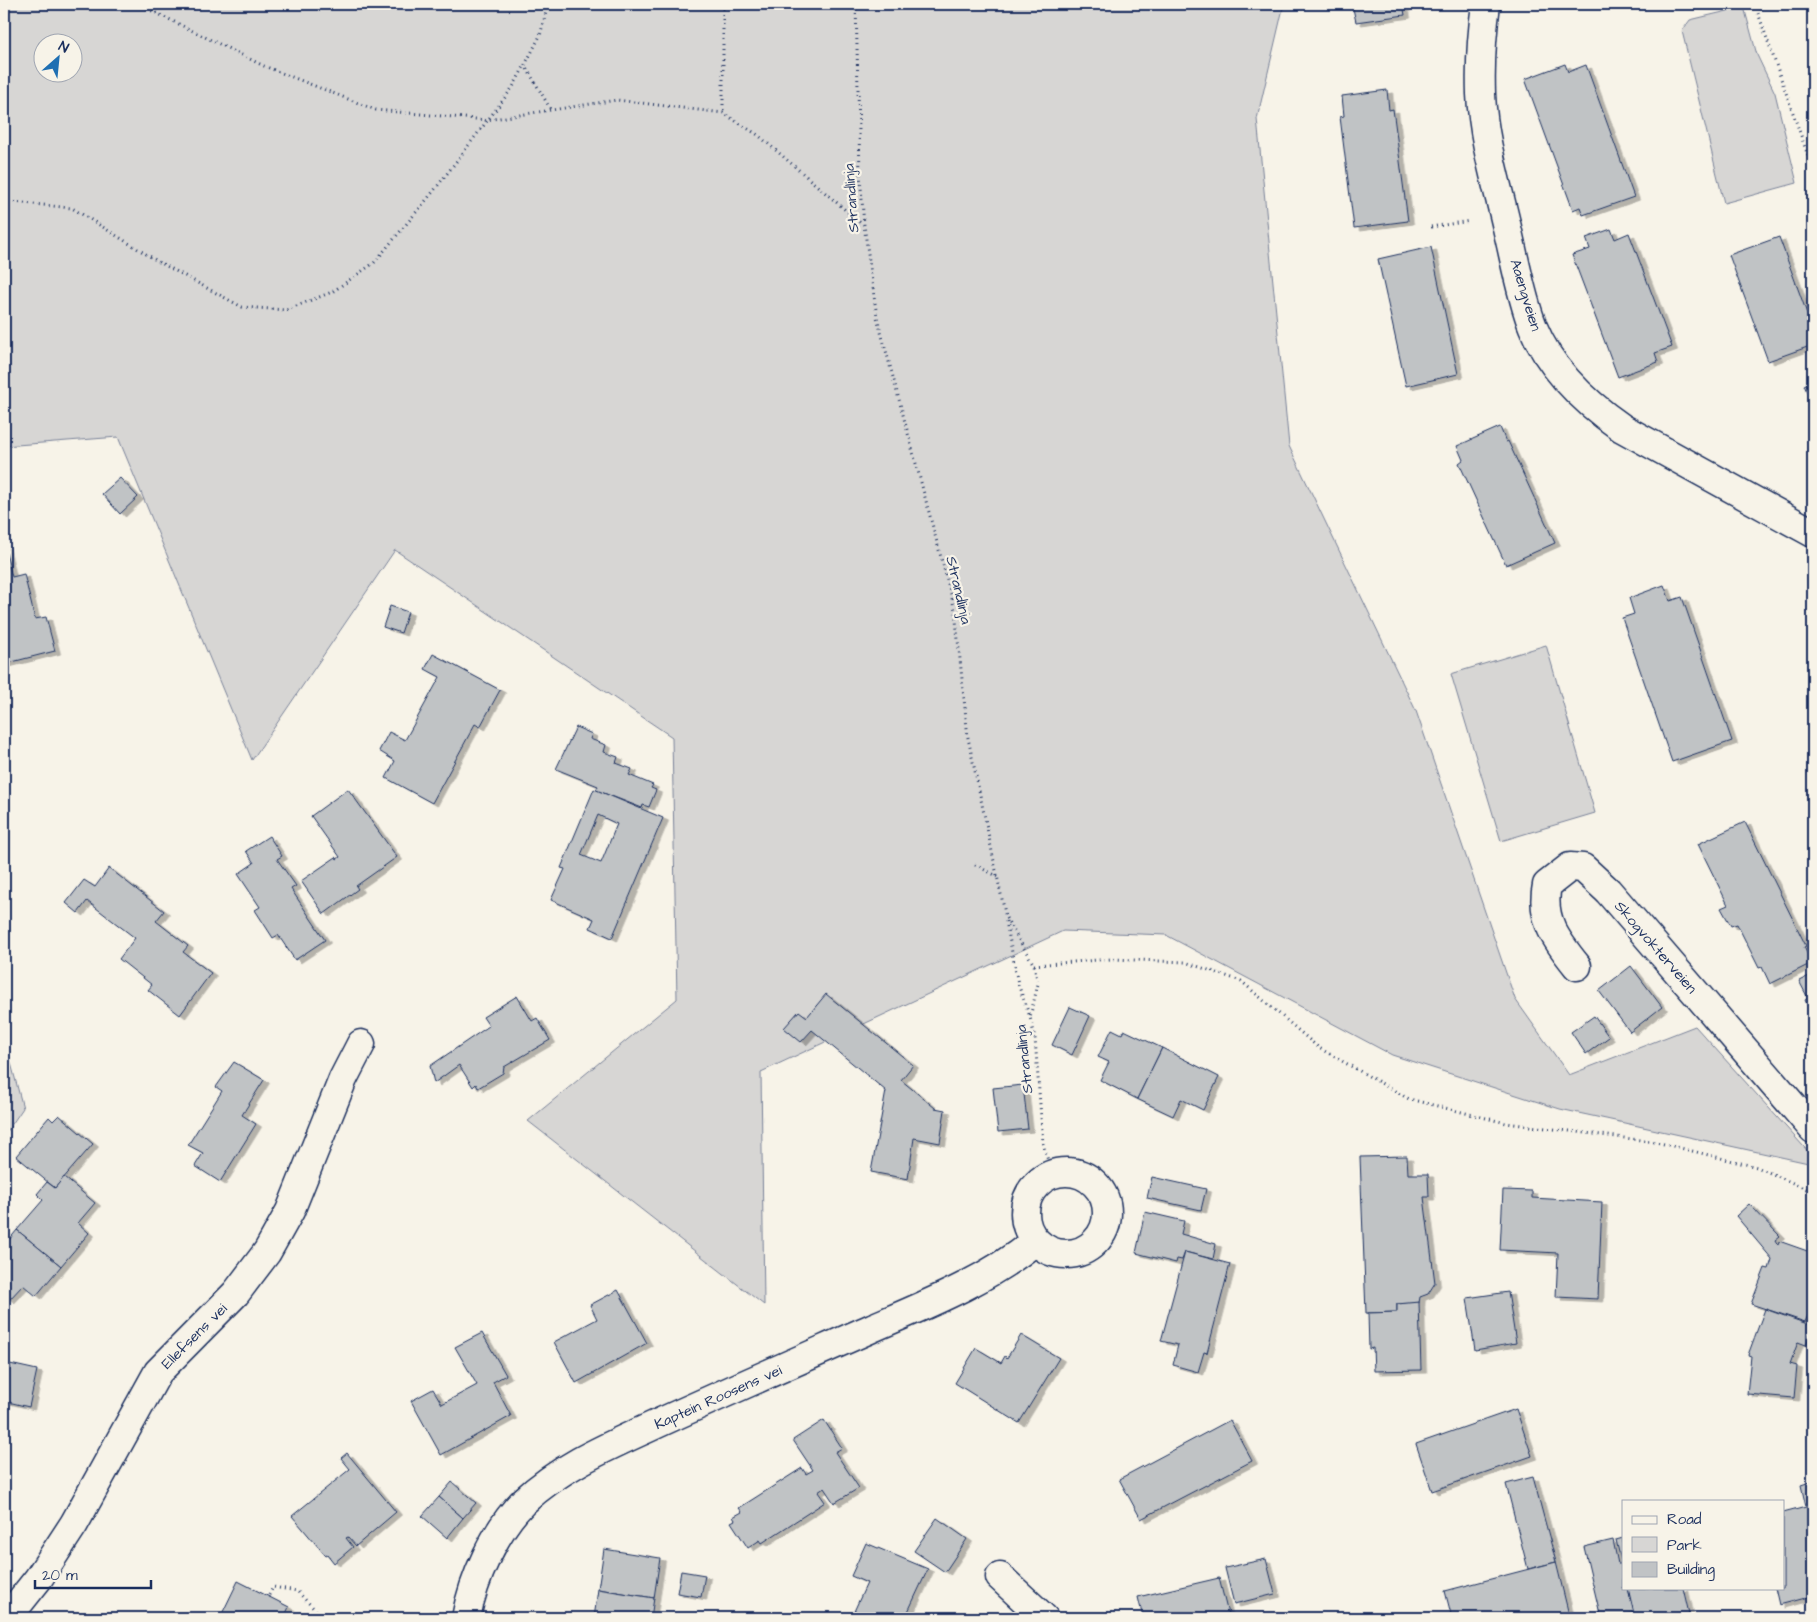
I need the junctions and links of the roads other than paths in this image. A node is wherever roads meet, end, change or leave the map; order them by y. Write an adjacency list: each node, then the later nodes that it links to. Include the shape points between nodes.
1 (1486, 4): 2 (street, Aaengveien, via 1481,95 1486,133 1533,327 1552,359 1596,410 1622,428)
2 (1813, 533)
3 (1577, 966): 5 (street, Skogvokterveien, via 1551,931 1544,902 1547,885 1570,868 1583,868 1608,891)
4 (362, 1044): 8 (street, Ellefsens vei, via 343,1079 290,1211 267,1252 236,1293 158,1372 74,1524 38,1579)
5 (1813, 1129)
6 (1035, 1241): 6 (street, via 1027,1227 1024,1211 1028,1196 1038,1182 1052,1174 1068,1172 1083,1176 1096,1186 1104,1200 1107,1215 1103,1231 1093,1244 1079,1252 1064,1254 1048,1251); 9 (street, Kaptein Roosens vei, via 1019,1254 919,1308 657,1424 558,1472 523,1502 506,1524 479,1570)
7 (1000, 1576): 10 (street)
8 (7, 1618)
9 (466, 1618)
10 (1044, 1618)

